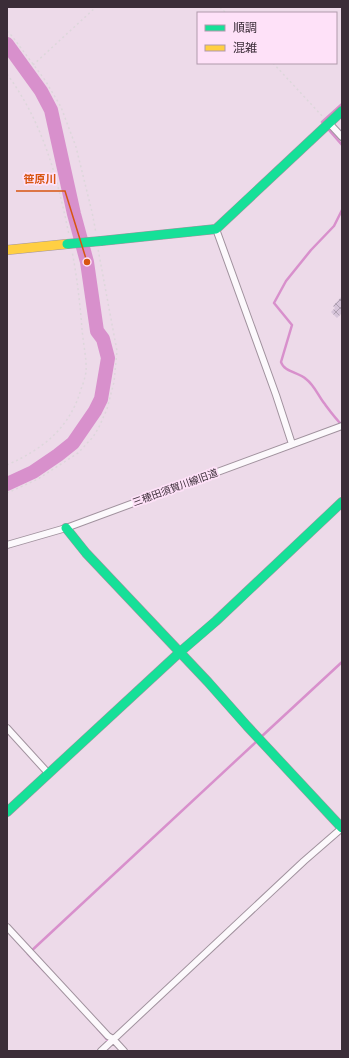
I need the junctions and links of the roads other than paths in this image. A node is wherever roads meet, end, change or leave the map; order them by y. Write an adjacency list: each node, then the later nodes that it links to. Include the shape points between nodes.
1 (342, 111): 2 (street)
2 (329, 123): 3 (street); 4 (street)
3 (342, 138)
4 (216, 228): 5 (street, bridge); 7 (street)
5 (7, 250)
6 (342, 426): 7 (street, 三穂田須賀川線旧道)
7 (292, 444): 9 (street, 三穂田須賀川線旧道)
8 (342, 502): 11 (street)
9 (66, 528): 10 (street, 三穂田須賀川線旧道); 11 (street, via 86,553)
10 (7, 545)
11 (180, 652): 13 (street); 15 (street)
12 (7, 728): 13 (street)
13 (48, 773): 14 (street)
14 (7, 812)
15 (342, 828): 17 (street)
16 (7, 926): 17 (street)
17 (114, 1040): 18 (street); 19 (street)
18 (101, 1051)
19 (124, 1051)

